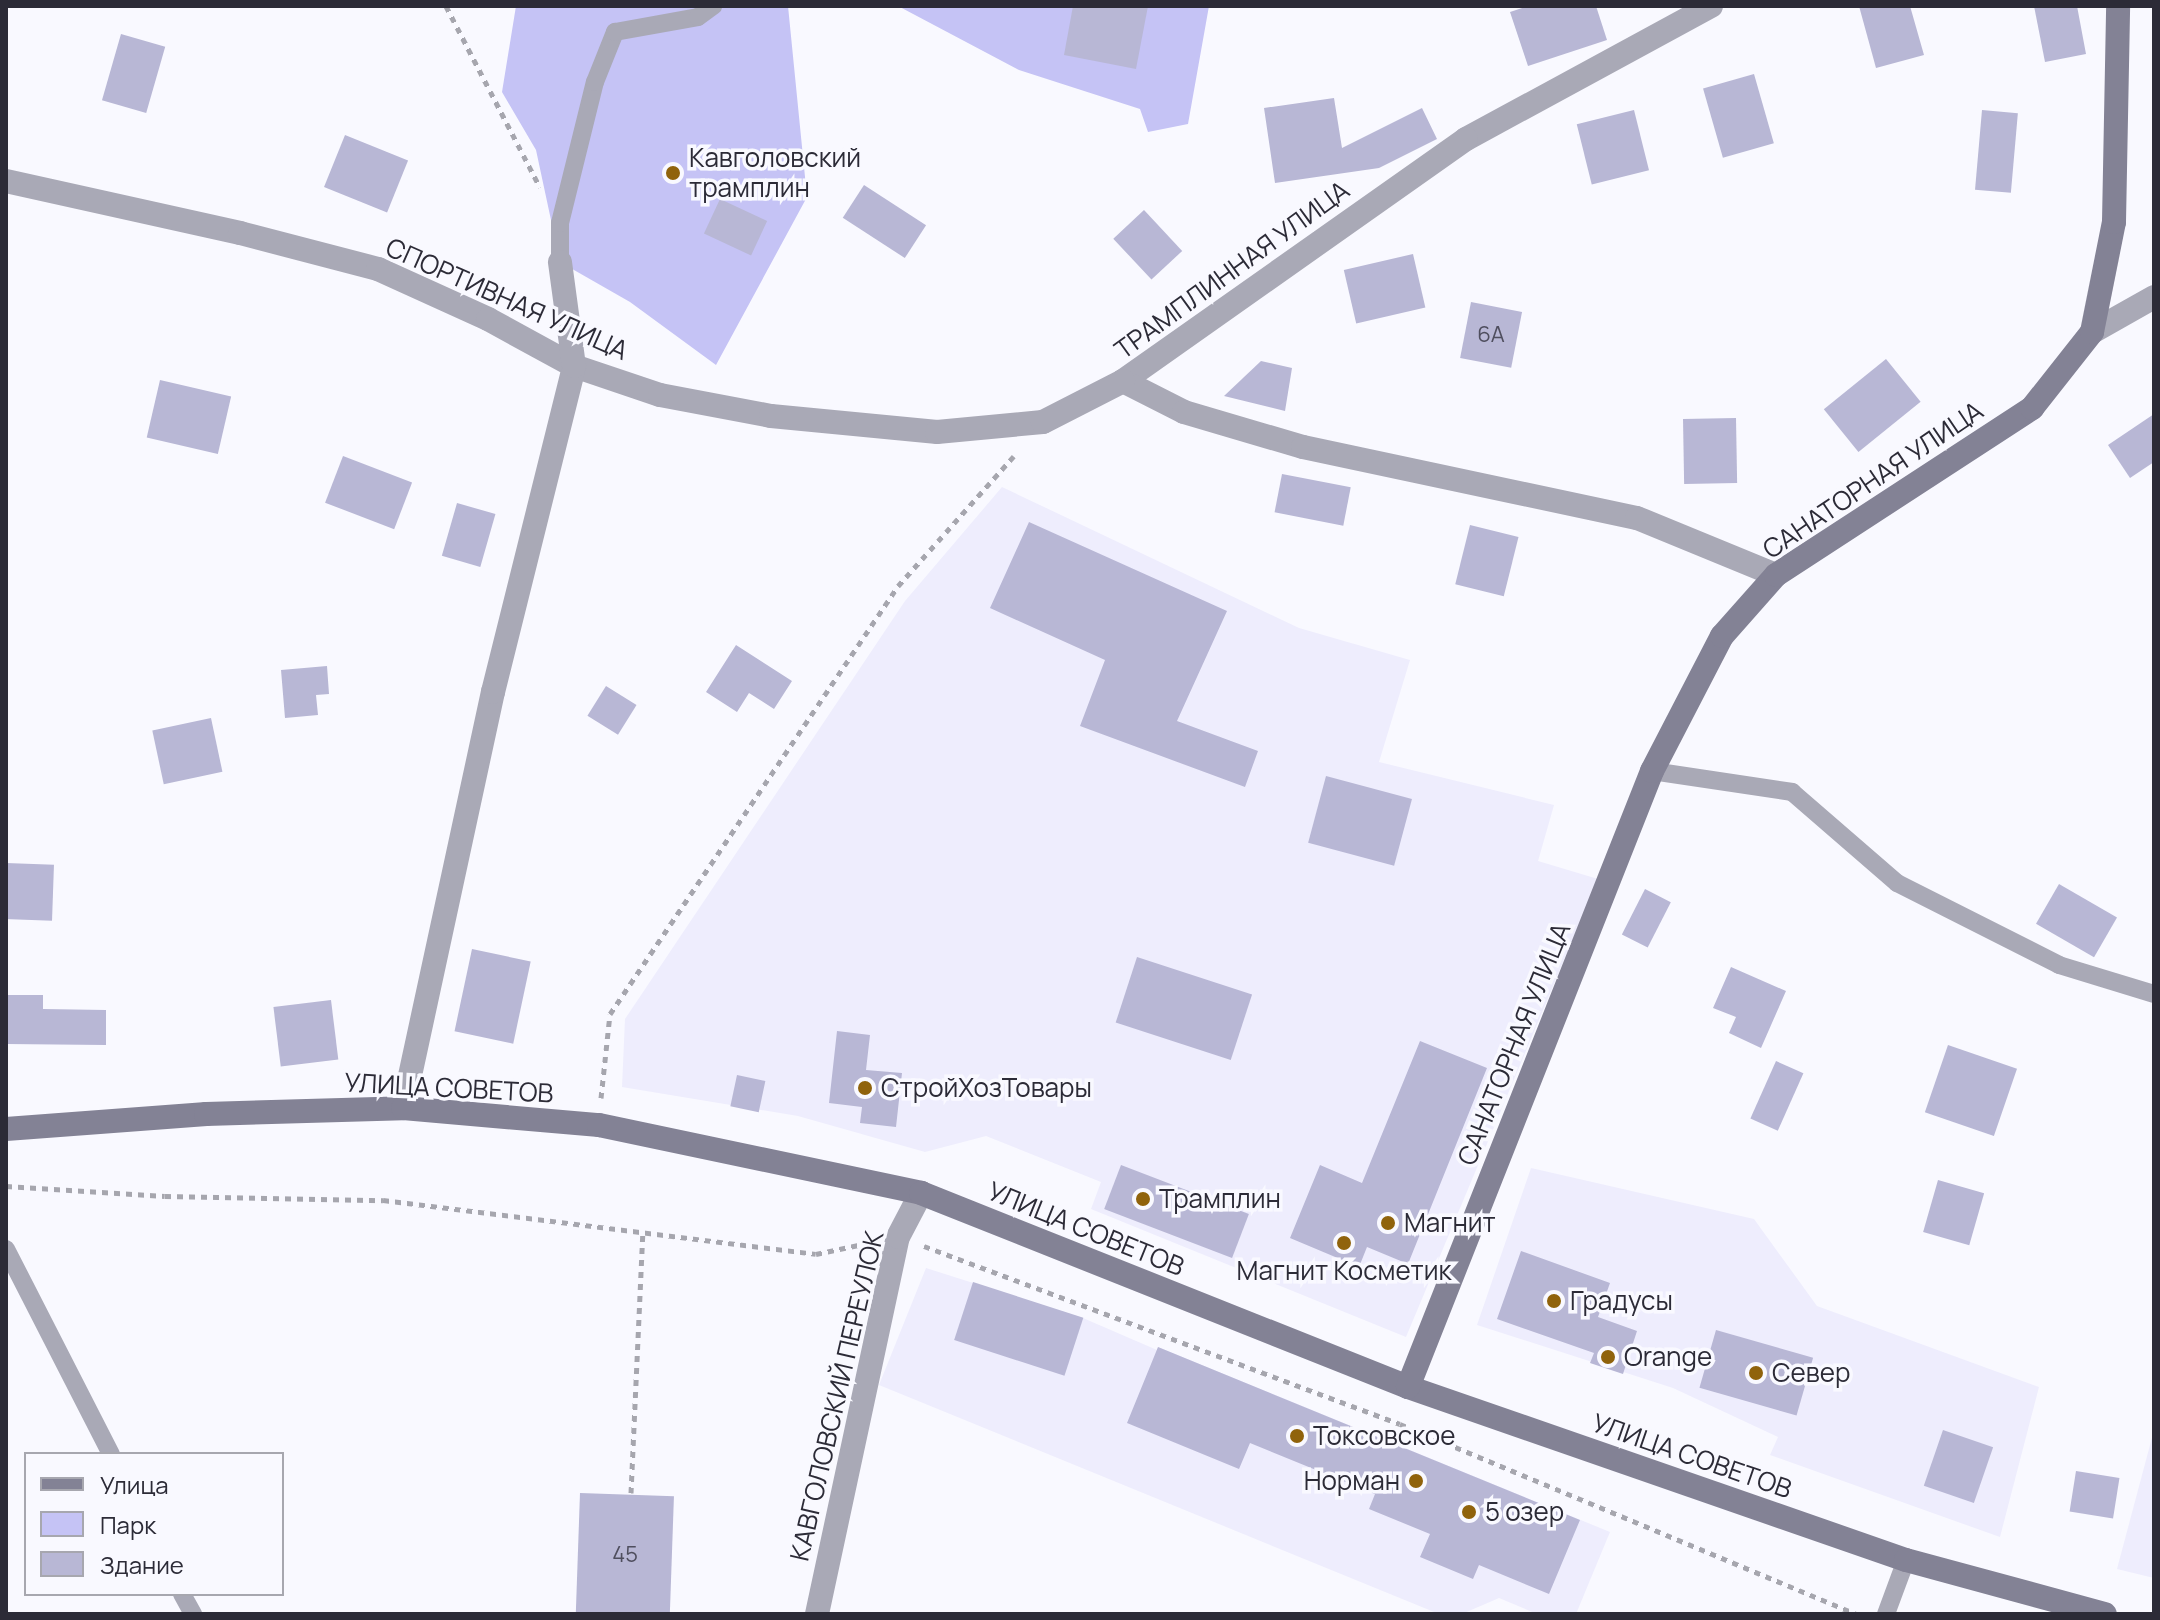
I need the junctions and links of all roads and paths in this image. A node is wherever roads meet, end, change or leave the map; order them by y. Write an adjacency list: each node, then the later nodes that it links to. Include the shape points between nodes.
1 (446, 6): 6 (path)
2 (713, 6): 6 (lane, via 698,17 615,32 595,82)
3 (1711, 6): 11 (street, ТРАМПЛИННАЯ УЛИЦА, via 1466,139)
4 (2118, 6): 9 (main road, САНАТОРНАЯ УЛИЦА, via 2114,222)
5 (6, 181): 10 (street, СПОРТИВНАЯ УЛИЦА, via 378,269)
6 (560, 223): 7 (lane)
7 (560, 262): 10 (street)
8 (2154, 297): 9 (street)
9 (2092, 332): 13 (main road, САНАТОРНАЯ УЛИЦА, via 2032,408)
10 (574, 366): 12 (street, СПОРТИВНАЯ УЛИЦА, via 660,395 771,416 937,432); 16 (street, via 493,692)
11 (1123, 381): 12 (street, СПОРТИВНАЯ УЛИЦА); 13 (street, ТРАМПЛИННАЯ УЛИЦА, via 1184,412 1303,447 1637,518)
12 (1043, 422): 17 (path, via 898,586 610,1014)
13 (1776, 575): 14 (main road, САНАТОРНАЯ УЛИЦА, via 1722,636)
14 (1652, 771): 15 (lane, via 1792,792 1897,883 2059,965); 24 (main road, САНАТОРНАЯ УЛИЦА)
15 (2154, 994)
16 (403, 1108): 17 (main road, УЛИЦА СОВЕТОВ); 18 (main road, УЛИЦА СОВЕТОВ, via 206,1114)
17 (599, 1125): 20 (main road, УЛИЦА СОВЕТОВ)
18 (6, 1129)
19 (6, 1186): 21 (path, via 165,1196 383,1200)
20 (921, 1193): 22 (street, КАВГОЛОВСКИЙ ПЕРЕУЛОК); 24 (main road, УЛИЦА СОВЕТОВ)
21 (643, 1231): 22 (path, via 816,1254); 26 (path)
22 (898, 1237): 30 (street, КАВГОЛОВСКИЙ ПЕРЕУЛОК); 31 (path, via 1400,1424)
23 (6, 1249): 25 (lane)
24 (1408, 1387): 27 (main road, УЛИЦА СОВЕТОВ)
25 (110, 1452)
26 (631, 1493)
27 (1906, 1560): 32 (lane); 33 (main road, УЛИЦА СОВЕТОВ)
28 (183, 1596): 29 (lane)
29 (193, 1614)
30 (817, 1614)
31 (1857, 1614)
32 (1886, 1614)
33 (2105, 1614)

